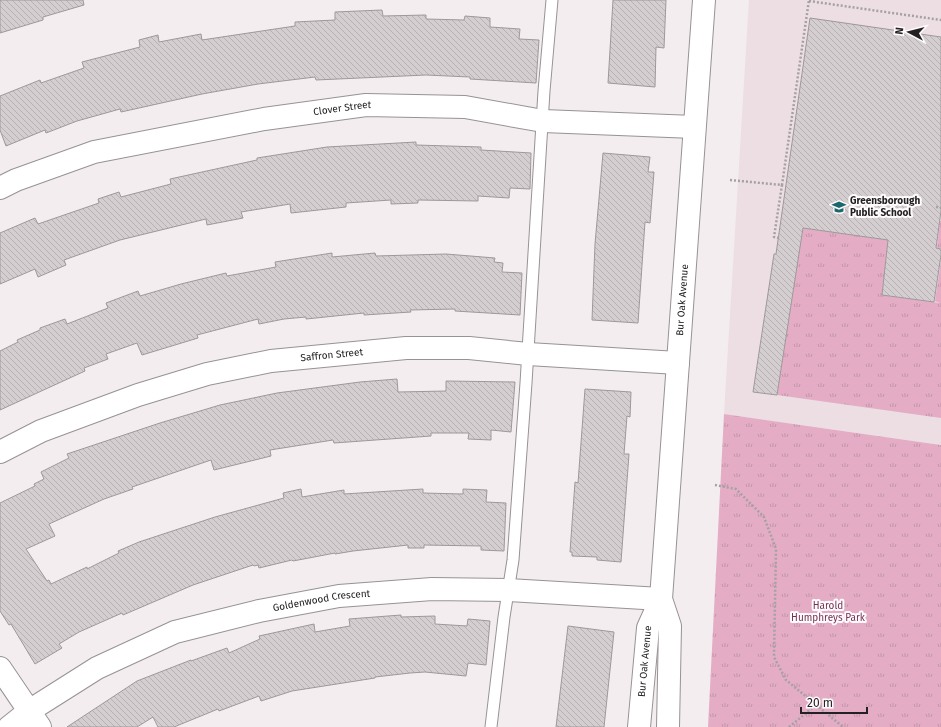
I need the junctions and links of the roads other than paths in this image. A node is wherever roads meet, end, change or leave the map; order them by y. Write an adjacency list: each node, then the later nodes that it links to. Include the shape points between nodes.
1 (552, 0): 3 (lane)
2 (704, 0): 4 (street, Bur Oak Avenue)
3 (543, 121): 4 (street, Clover Street); 5 (street, Clover Street, via 465,107 366,105 264,119 94,152); 6 (lane)
4 (694, 127): 7 (street, Bur Oak Avenue)
5 (0, 188)
6 (528, 354): 7 (street, Saffron Street); 8 (street, Saffron Street, via 469,348 406,348 271,361 207,374 138,395 41,432); 9 (lane, via 513,560)
7 (678, 363): 10 (street, Bur Oak Avenue)
8 (0, 452)
9 (508, 590): 10 (street, Goldenwood Crescent); 12 (street, Goldenwood Crescent, via 432,589 346,596 252,613 175,632 97,668); 14 (lane)
10 (662, 599): 15 (street, Bur Oak Avenue, via 648,628); 16 (street, Bur Oak Avenue, via 670,626)
11 (0, 668): 12 (street)
12 (34, 719): 13 (street, Goldenwood Crescent)
13 (9, 727)
14 (491, 727)
15 (640, 727)
16 (668, 727)

